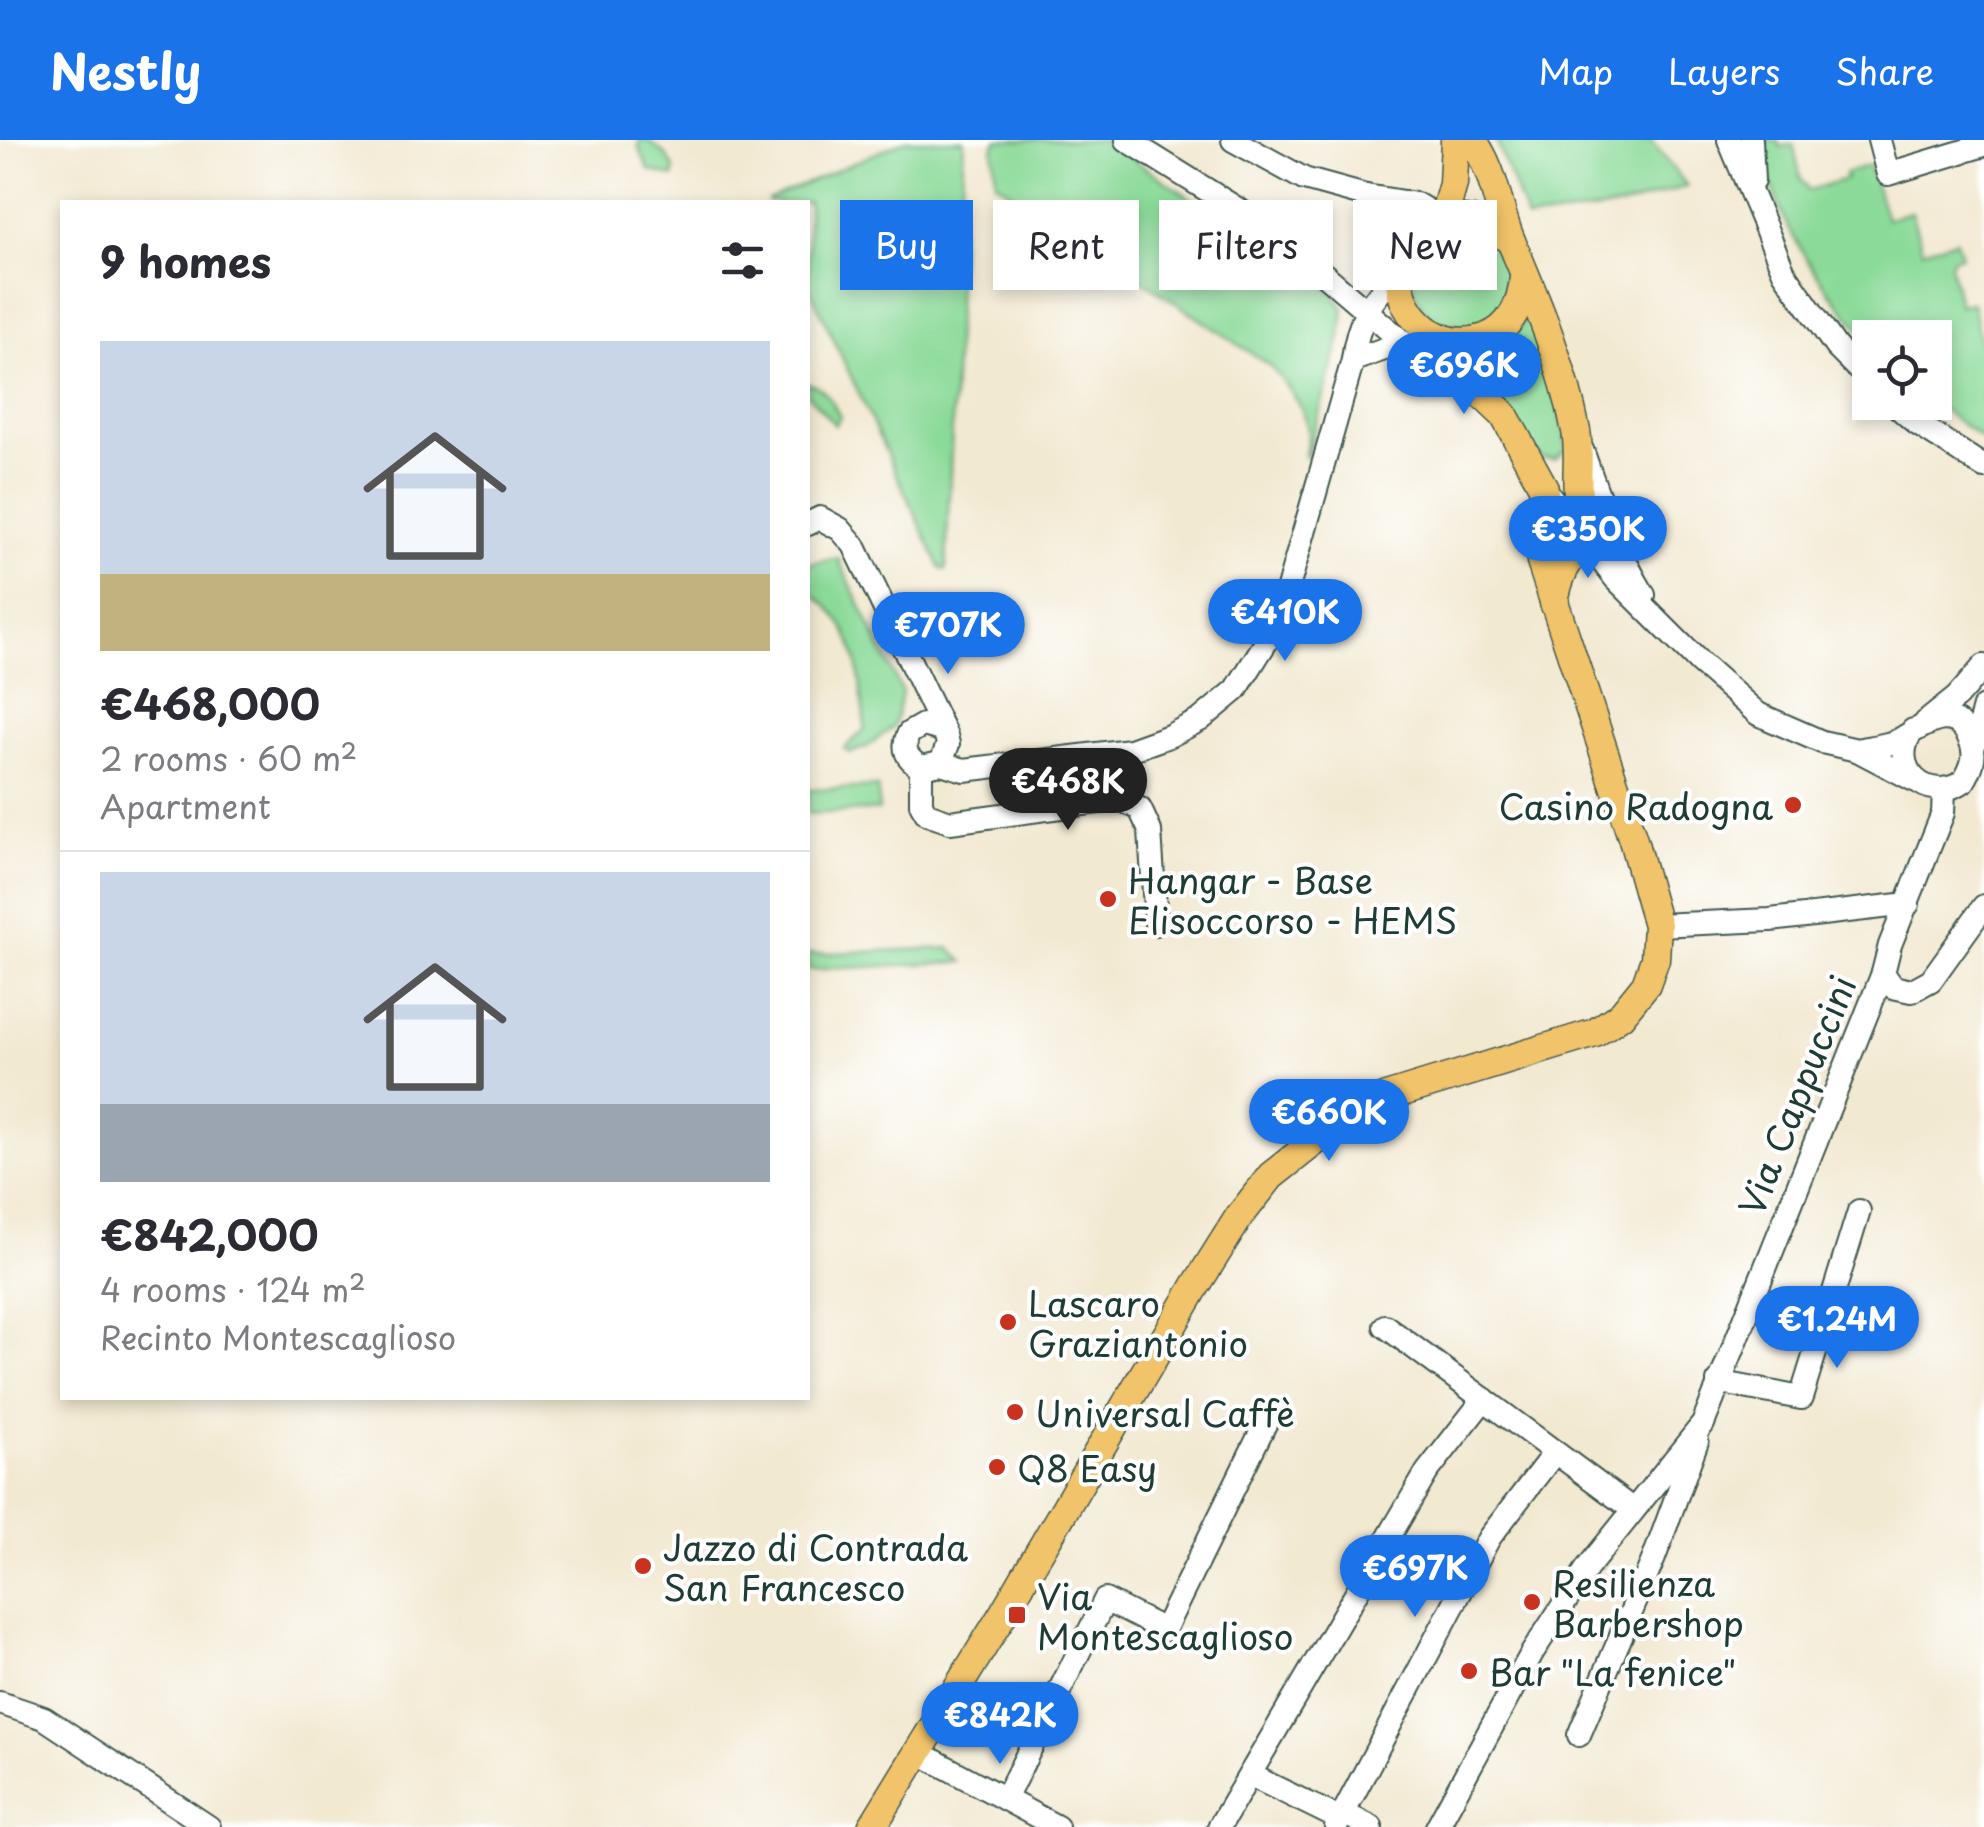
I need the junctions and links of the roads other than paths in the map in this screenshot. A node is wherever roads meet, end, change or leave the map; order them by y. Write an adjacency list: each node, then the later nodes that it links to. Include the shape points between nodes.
1 (1127, 140): 19 (street, via 1276,233)
2 (1232, 140): 9 (street, via 1304,178)
3 (1455, 140): 12 (main road)
4 (1472, 140): 15 (main road)
5 (1729, 140): 13 (street)
6 (1751, 140): 13 (street)
7 (1879, 140): 8 (street, via 1888,174)
8 (1984, 145)
9 (1366, 196): 10 (street); 11 (street)
10 (1371, 200)
11 (1391, 200)
12 (1449, 200)
13 (1753, 200): 23 (street, via 1784,272)
14 (1497, 230): 15 (main road)
15 (1511, 241): 16 (main road)
16 (1524, 276): 20 (main road, via 1517,310 1495,333 1471,342); 25 (main road, via 1562,366)
17 (1380, 290): 19 (street)
18 (1403, 290): 20 (main road, via 1418,323)
19 (1366, 309): 21 (street); 22 (street)
20 (1442, 338): 21 (street); 27 (main road, via 1442,357 1504,415)
21 (1405, 344): 22 (street)
22 (1353, 360): 39 (street, via 1278,623 1236,690 1200,720 1130,750 964,770)
23 (1852, 363)
24 (1912, 420): 26 (street)
25 (1577, 437): 29 (main road); 31 (street, via 1627,567)
26 (1984, 467)
27 (1544, 488): 29 (street); 30 (main road, via 1540,562)
28 (810, 523): 32 (street, via 820,518 854,545)
29 (1586, 540): 30 (main road, via 1558,578); 31 (street)
30 (1554, 605): 45 (main road)
31 (1664, 628): 38 (street, via 1758,714)
32 (903, 646): 36 (street); 39 (street)
33 (1984, 666): 35 (street)
34 (1984, 707): 37 (street)
35 (1920, 726): 37 (street, via 1952,722); 38 (street, via 1894,742); 40 (street, via 1903,755)
36 (916, 728): 39 (street, via 930,724); 39 (street, via 906,740 910,760)
37 (1974, 749): 41 (street, via 1964,780)
38 (1857, 750): 40 (street)
39 (937, 754): 44 (street, via 921,804 927,814 950,822 1120,799 1140,808 1150,831)
40 (1914, 780): 41 (street)
41 (1944, 790): 42 (street, Via Cappuccini, via 1943,813)
42 (1908, 904): 45 (street); 46 (street, Via Cappuccini)
43 (1984, 906): 46 (street, via 1931,980 1911,992 1892,987)
44 (1156, 924)
45 (1657, 925): 57 (main road, via 1656,959 1646,984 1621,1015 1595,1032 1386,1097 1348,1114 1271,1176 1195,1286)
46 (1883, 974): 49 (street, Via Cappuccini)
47 (1859, 1211): 49 (street, via 1801,1398)
48 (1385, 1326): 50 (street)
49 (1718, 1382): 52 (street, Via Cappuccini)
50 (1484, 1400): 53 (street); 58 (street, via 1427,1472)
51 (1267, 1420): 59 (street, via 1164,1630 1105,1600)
52 (1704, 1424): 54 (street, Via Cappuccini); 56 (street, Via Cappuccini)
53 (1555, 1452): 54 (street); 60 (street, via 1489,1538)
54 (1632, 1509): 66 (street, Via Cappuccini, via 1532,1654)
55 (0, 1704): 61 (street, via 44,1718)
56 (1579, 1735)
57 (918, 1752): 59 (street); 62 (main road)
58 (1250, 1774): 60 (street); 64 (street)
59 (1005, 1799): 63 (street)
60 (1339, 1820): 65 (street)
61 (209, 1827)
62 (872, 1827)
63 (1057, 1827)
64 (1219, 1827)
65 (1371, 1827)
66 (1438, 1827)

